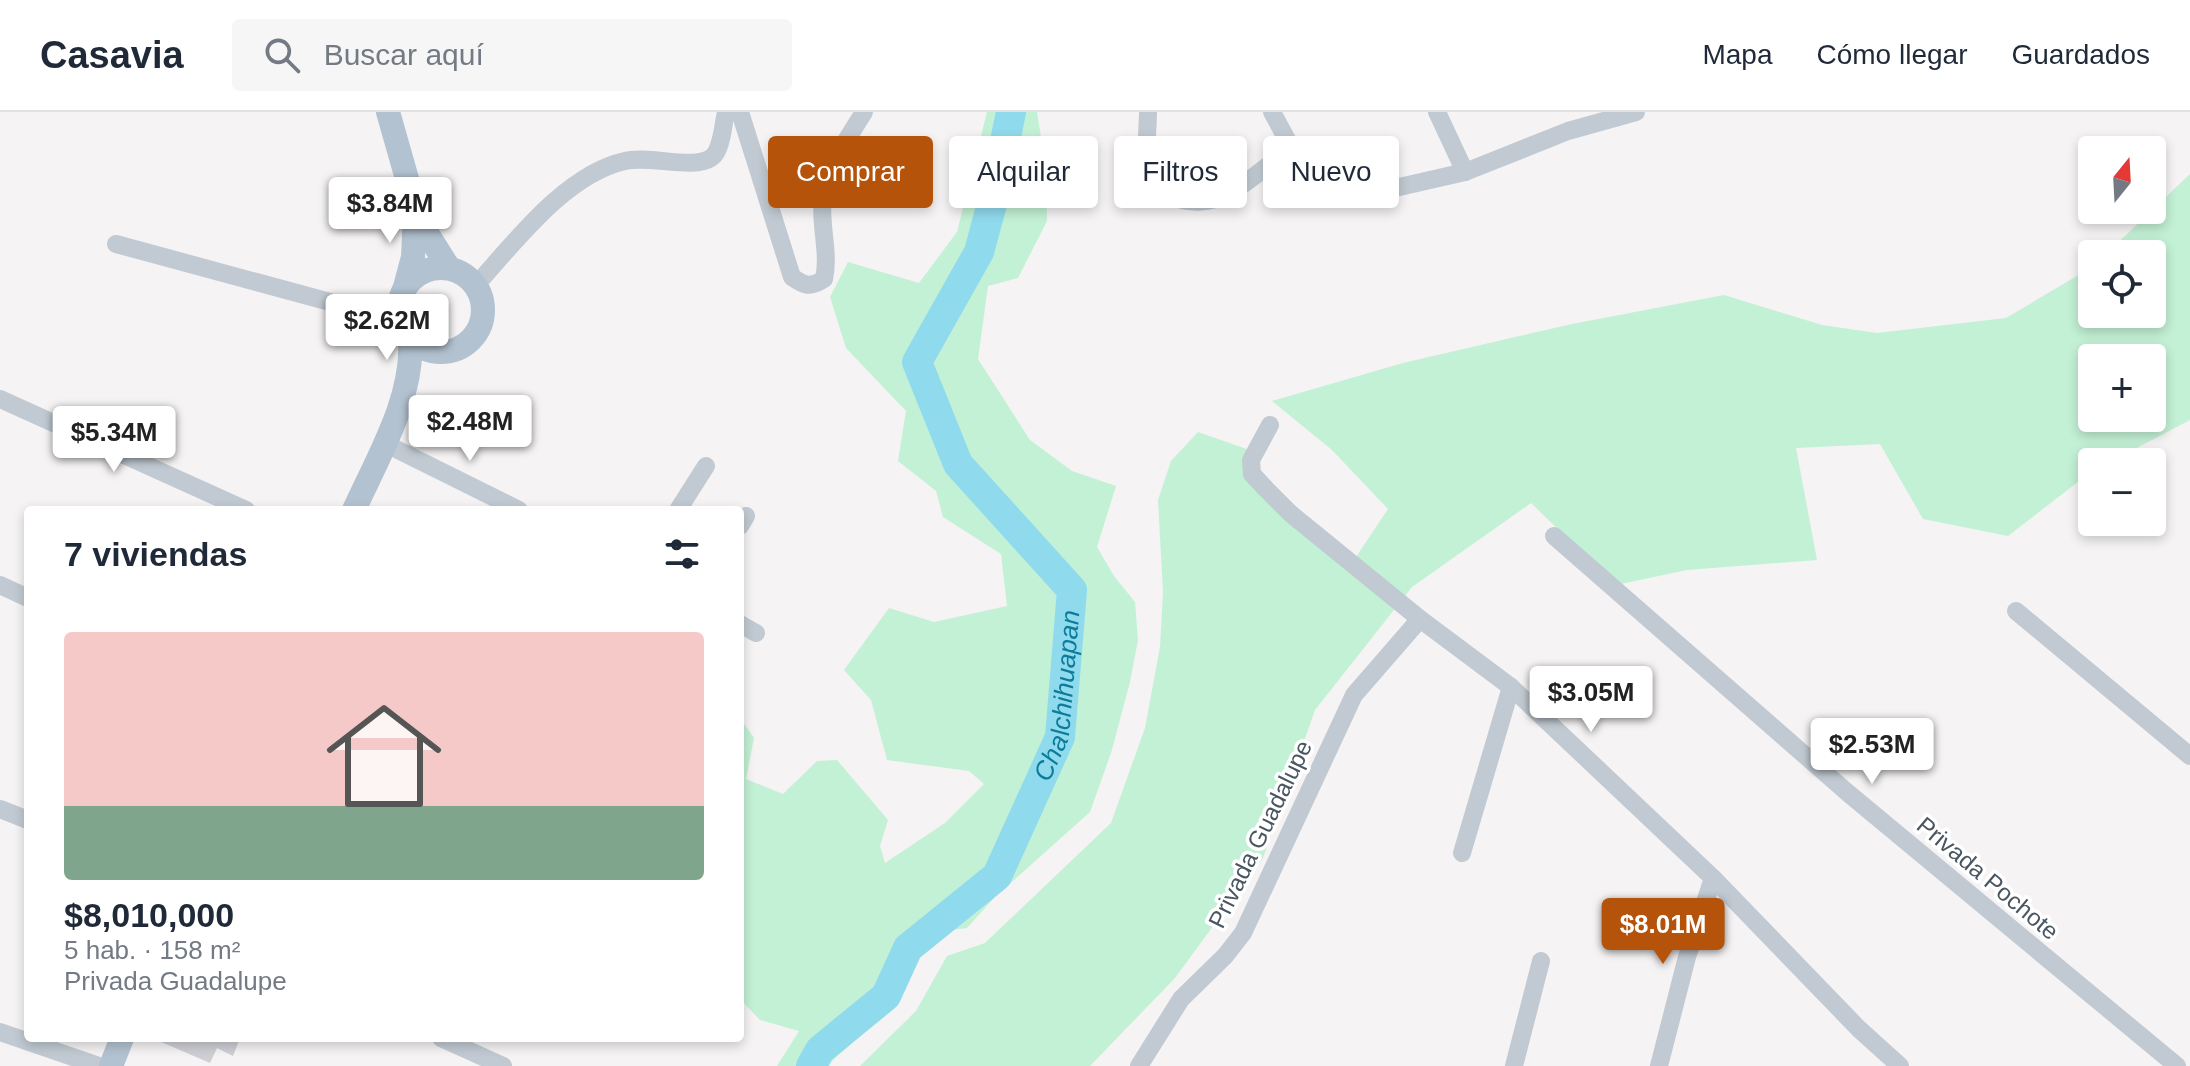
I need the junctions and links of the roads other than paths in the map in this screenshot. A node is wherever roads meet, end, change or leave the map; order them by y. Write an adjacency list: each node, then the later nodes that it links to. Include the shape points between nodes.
1 (388, 112): 13 (main road)
2 (726, 112): 16 (street, via 711,158 689,164 627,160 603,168 563,194)
3 (740, 112): 4 (street, via 792,277 814,286 824,279 827,263 822,197 837,157)
4 (864, 112)
5 (1148, 112): 10 (street, via 1148,161 1157,187 1175,199 1226,195)
6 (1272, 112): 9 (street)
7 (1437, 112): 11 (street)
8 (1636, 112): 11 (street, via 1568,131)
9 (1285, 136)
10 (1263, 168)
11 (1465, 172): 12 (street)
12 (1399, 187)
13 (415, 207): 15 (main road); 17 (main road, via 413,257)
14 (116, 244): 18 (street)
15 (449, 268): 16 (main road); 17 (main road, via 424,271)
16 (476, 285): 19 (main road, via 483,304 481,323 471,340)
17 (405, 287): 18 (main road, via 398,309)
18 (405, 330): 19 (main road, via 425,349); 20 (main road, via 411,364)
19 (444, 352): 20 (main road, via 422,367)
20 (406, 388): 23 (main road)
21 (0, 399): 25 (street)
22 (1270, 425): 33 (street, via 1251,460 1252,474 1291,514)
23 (384, 443): 26 (main road); 27 (street)
24 (706, 466): 28 (street)
25 (237, 506)
26 (356, 506)
27 (511, 506)
28 (681, 506)
29 (1554, 536): 53 (street, Privada Pochote, via 1848,793)
30 (0, 585): 31 (street)
31 (24, 596)
32 (2016, 611): 35 (street)
33 (1420, 619): 34 (street); 49 (street, Privada Guadalupe, via 1354,695 1243,933 1181,999)
34 (1511, 687): 38 (street); 39 (street)
35 (2190, 756)
36 (0, 809): 37 (street)
37 (24, 818)
38 (1462, 853)
39 (1713, 878): 51 (street); 52 (street)
40 (1541, 961): 50 (street)
41 (0, 1032): 42 (street)
42 (24, 1040)
43 (29, 1042): 47 (street)
44 (120, 1042): 48 (main road)
45 (449, 1042): 46 (street)
46 (493, 1064)
47 (99, 1066)
48 (111, 1066)
49 (1139, 1066)
50 (1514, 1066)
51 (1659, 1066)
52 (1900, 1066)
53 (2177, 1066)

